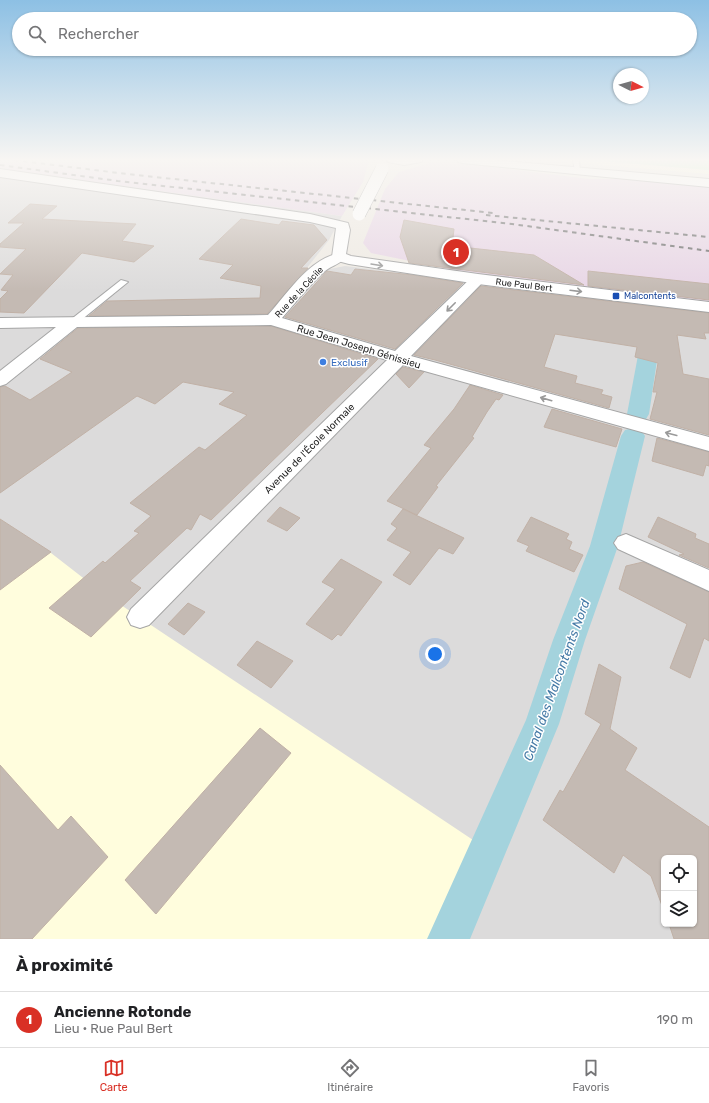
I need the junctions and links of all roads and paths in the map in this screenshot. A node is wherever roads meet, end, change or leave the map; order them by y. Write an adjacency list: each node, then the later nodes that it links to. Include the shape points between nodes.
1 (212, 204): 3 (street, via 310,218)
2 (364, 204): 3 (street, bridge, via 359,214)
3 (343, 226): 4 (street)
4 (339, 257): 5 (street, Rue Paul Bert, one-way to 5); 8 (street, Rue de la Cécile, via 320,267)
5 (478, 279): 7 (street, Rue Paul Bert, one-way to 7); 11 (street, Avenue de l'École Normale, one-way to 11)
6 (124, 282): 10 (lane)
7 (709, 307)
8 (272, 320): 10 (street, Rue Jean Joseph Génissieu); 11 (street, Rue Jean Joseph Génissieu)
9 (0, 323): 10 (street, Rue Jean Joseph Génissieu)
10 (72, 323): 12 (street)
11 (399, 358): 13 (street, Rue Jean Joseph Génissieu, one-way to 11); 16 (street, Avenue de l'École Normale)
12 (0, 380)
13 (709, 444)
14 (626, 543): 15 (street)
15 (709, 581)
16 (140, 617)

